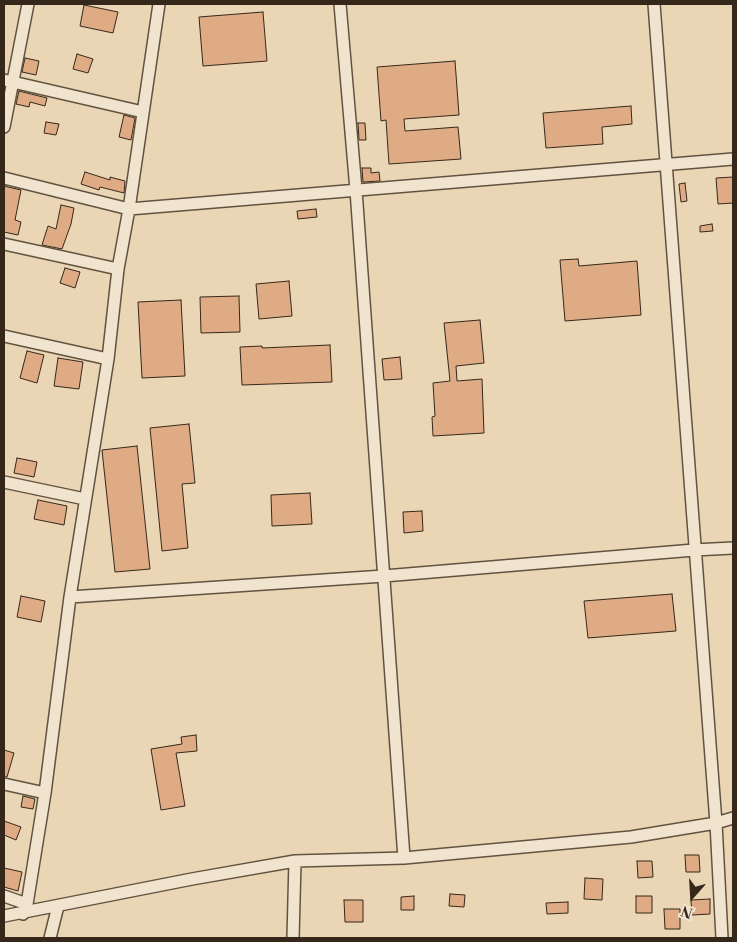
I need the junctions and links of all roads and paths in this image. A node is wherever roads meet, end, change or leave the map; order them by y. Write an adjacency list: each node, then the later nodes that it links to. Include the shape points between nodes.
1 (28, 4): 5 (street)
2 (159, 4): 6 (street)
3 (340, 4): 11 (street)
4 (654, 4): 9 (street)
5 (8, 81): 6 (street); 7 (street)
6 (143, 112): 12 (street)
7 (4, 127)
8 (733, 159): 9 (street)
9 (667, 164): 11 (street); 20 (street)
10 (4, 178): 12 (street)
11 (356, 190): 12 (street); 21 (street)
12 (129, 209): 14 (street)
13 (4, 244): 14 (street)
14 (118, 269): 16 (street)
15 (4, 336): 16 (street)
16 (108, 359): 18 (street)
17 (4, 482): 18 (street)
18 (85, 499): 22 (street)
19 (733, 548): 20 (street)
20 (694, 550): 21 (street); 26 (street)
21 (384, 576): 22 (street); 27 (street)
22 (70, 597): 24 (street)
23 (4, 784): 24 (street)
24 (45, 793): 31 (street)
25 (733, 818): 26 (street)
26 (716, 823): 27 (street, via 631,837); 35 (street)
27 (404, 858): 28 (street)
28 (295, 862): 30 (street); 34 (street)
29 (4, 896): 31 (street)
30 (58, 906): 31 (street); 33 (street)
31 (25, 909): 32 (street)
32 (4, 916)
33 (50, 938)
34 (293, 938)
35 (722, 938)

